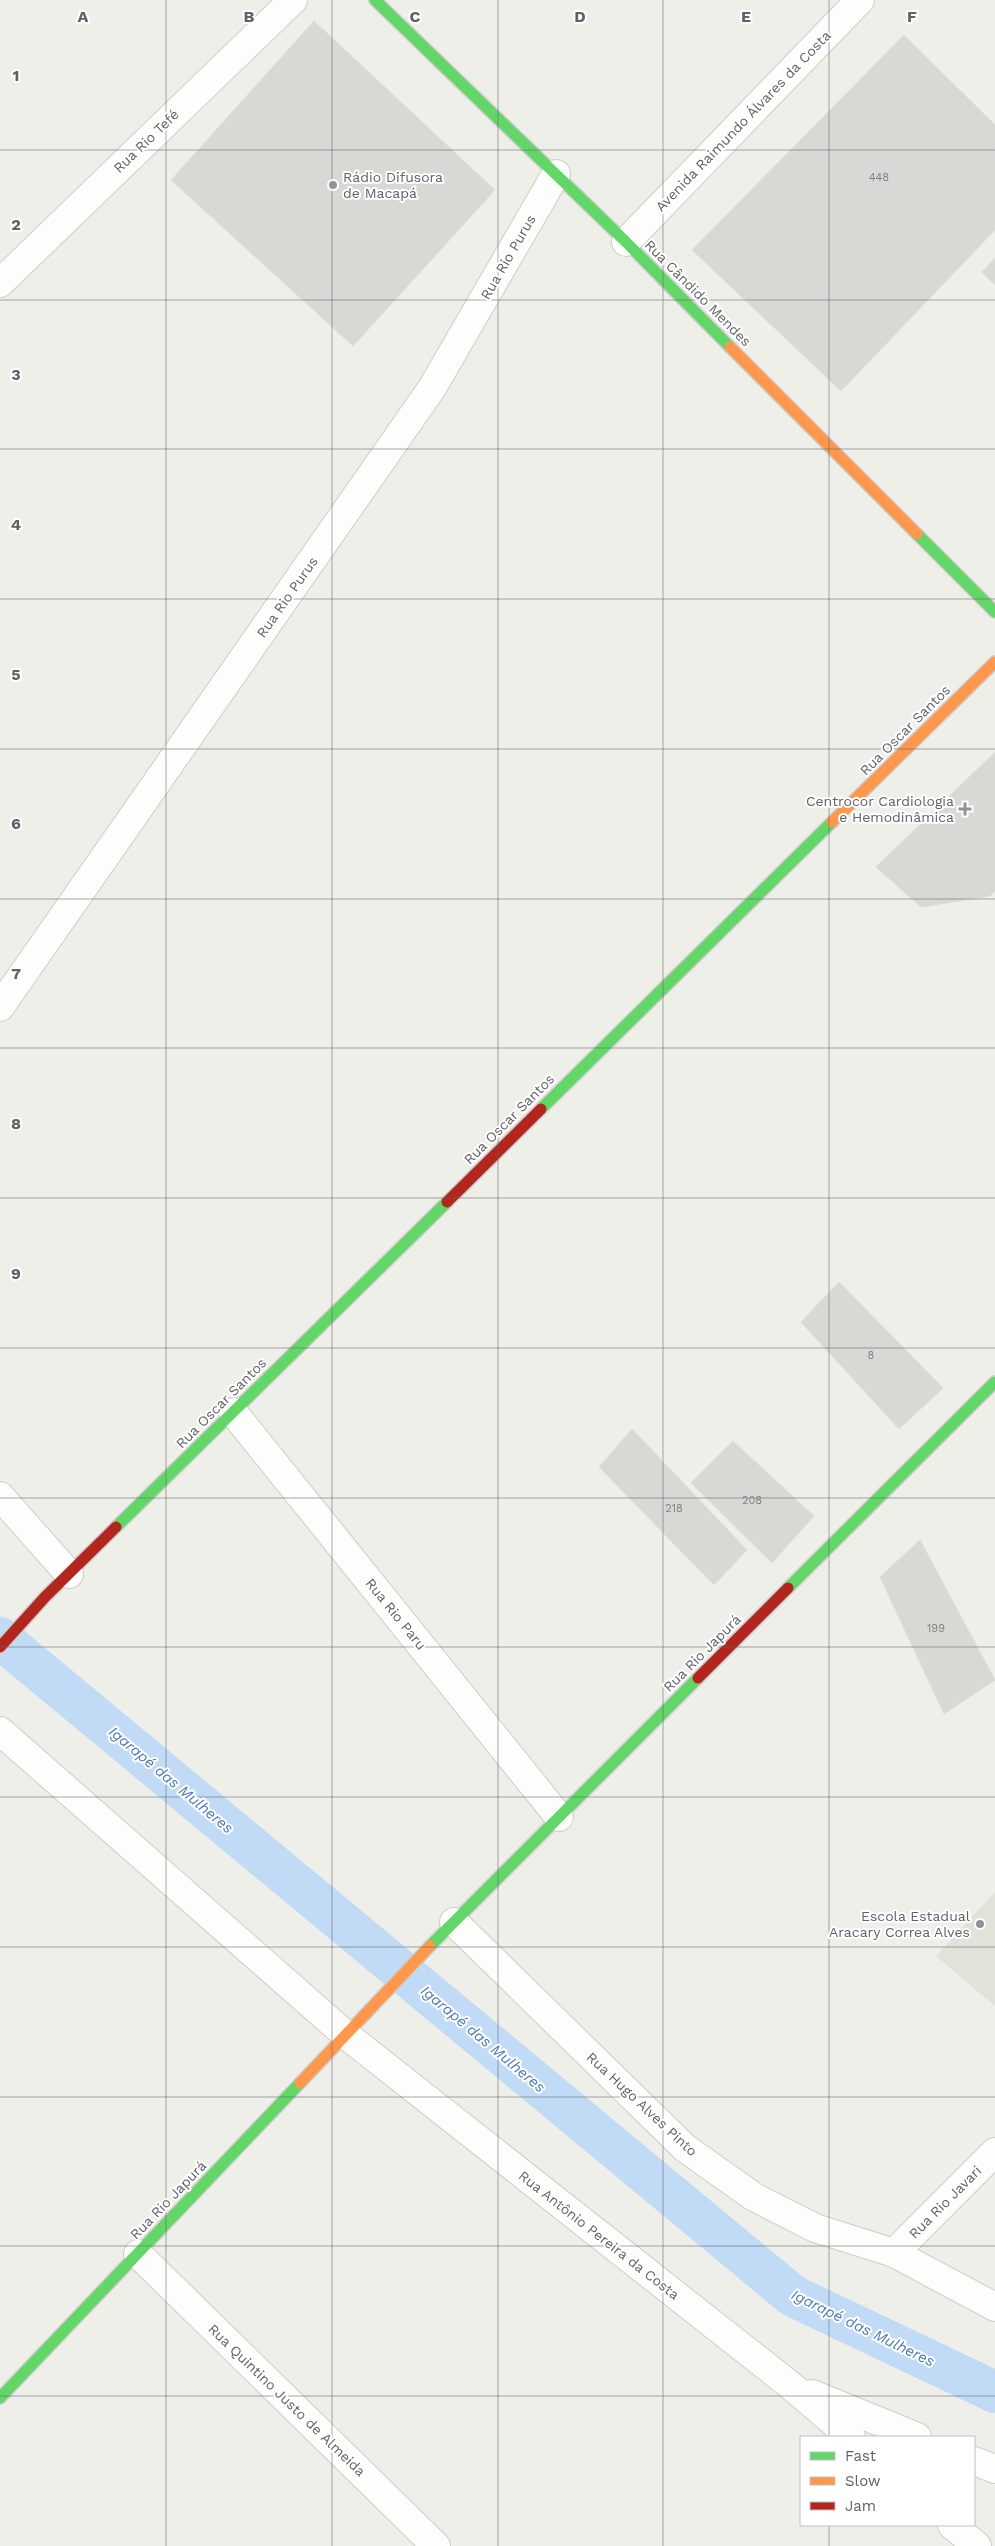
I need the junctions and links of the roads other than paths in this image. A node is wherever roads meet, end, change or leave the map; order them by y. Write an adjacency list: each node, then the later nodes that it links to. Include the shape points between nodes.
1 (293, 0): 6 (street, Rua Rio Tefé)
2 (375, 0): 4 (street, Rua Cândido Mendes)
3 (860, 0): 5 (street, Avenida Raimundo Álvares da Costa)
4 (556, 174): 5 (street, Rua Cândido Mendes); 9 (street, Rua Rio Purus, via 432,388)
5 (626, 242): 7 (street, Rua Cândido Mendes)
6 (0, 283)
7 (995, 612)
8 (995, 662): 11 (street, Rua Oscar Santos)
9 (0, 1007)
10 (995, 1382): 16 (street, Rua Rio Japurá)
11 (233, 1412): 13 (street, Rua Oscar Santos); 16 (street, Rua Rio Paru)
12 (0, 1496): 13 (street)
13 (69, 1574): 14 (street, Rua Oscar Santos)
14 (0, 1647)
15 (0, 1731): 18 (street, Rua Antônio Pereira da Costa)
16 (558, 1817): 17 (street, Rua Rio Japurá)
17 (454, 1922): 18 (street, Rua Rio Japurá); 20 (street, Rua Hugo Alves Pinto, via 685,2148 754,2197 815,2228)
18 (352, 2029): 21 (street, Rua Rio Japurá); 23 (street, Rua Antônio Pereira da Costa)
19 (995, 2152): 20 (street, Rua Rio Javari)
20 (894, 2253): 22 (street, Rua Hugo Alves Pinto)
21 (138, 2254): 24 (street, Rua Rio Japurá); 30 (street, Rua Quintino Justo de Almeida)
22 (995, 2306)
23 (790, 2385): 25 (street, Rua Antônio Pereira da Costa); 26 (street)
24 (0, 2398)
25 (850, 2436)
26 (915, 2436)
27 (975, 2460): 28 (street)
28 (995, 2469)
29 (953, 2526): 31 (street)
30 (436, 2546)
31 (977, 2546)

